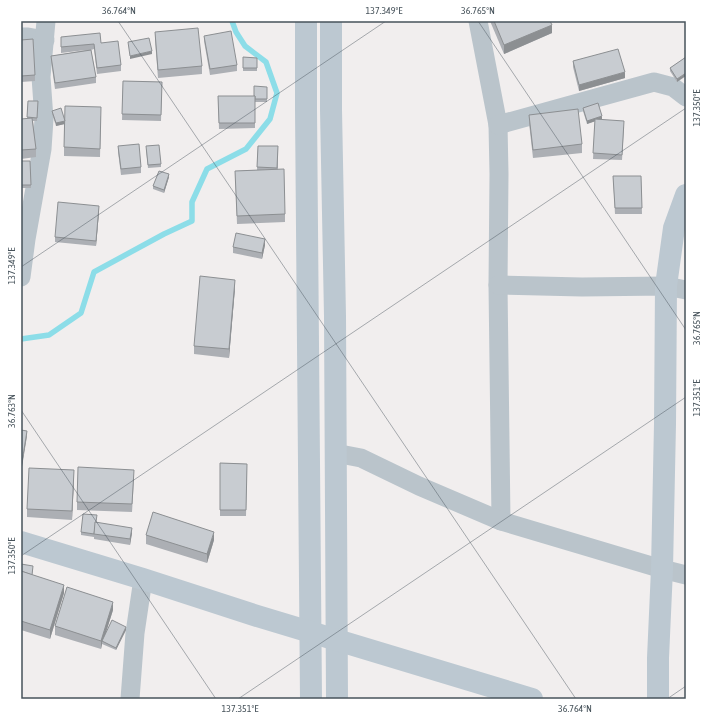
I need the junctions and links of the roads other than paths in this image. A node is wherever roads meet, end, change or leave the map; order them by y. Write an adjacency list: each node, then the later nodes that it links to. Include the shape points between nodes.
1 (46, 21): 6 (street)
2 (306, 21): 19 (street)
3 (331, 21): 13 (street)
4 (478, 21): 8 (street)
5 (21, 37): 6 (street)
6 (45, 40): 10 (street, via 41,78 44,119 42,149)
7 (686, 97): 8 (street, via 673,87 654,82)
8 (498, 125): 11 (street)
9 (686, 195): 12 (street, via 674,228)
10 (21, 277)
11 (498, 285): 12 (street); 14 (street)
12 (676, 288): 16 (street)
13 (335, 452): 14 (street, via 362,458); 20 (street)
14 (501, 521): 16 (street)
15 (21, 542): 18 (street)
16 (662, 570): 17 (street); 25 (street)
17 (686, 575)
18 (143, 579): 19 (street); 21 (street, via 135,633)
19 (311, 632): 20 (street); 22 (street)
20 (337, 640): 23 (street); 24 (street)
21 (130, 699)
22 (311, 699)
23 (337, 699)
24 (532, 699)
25 (658, 699)

